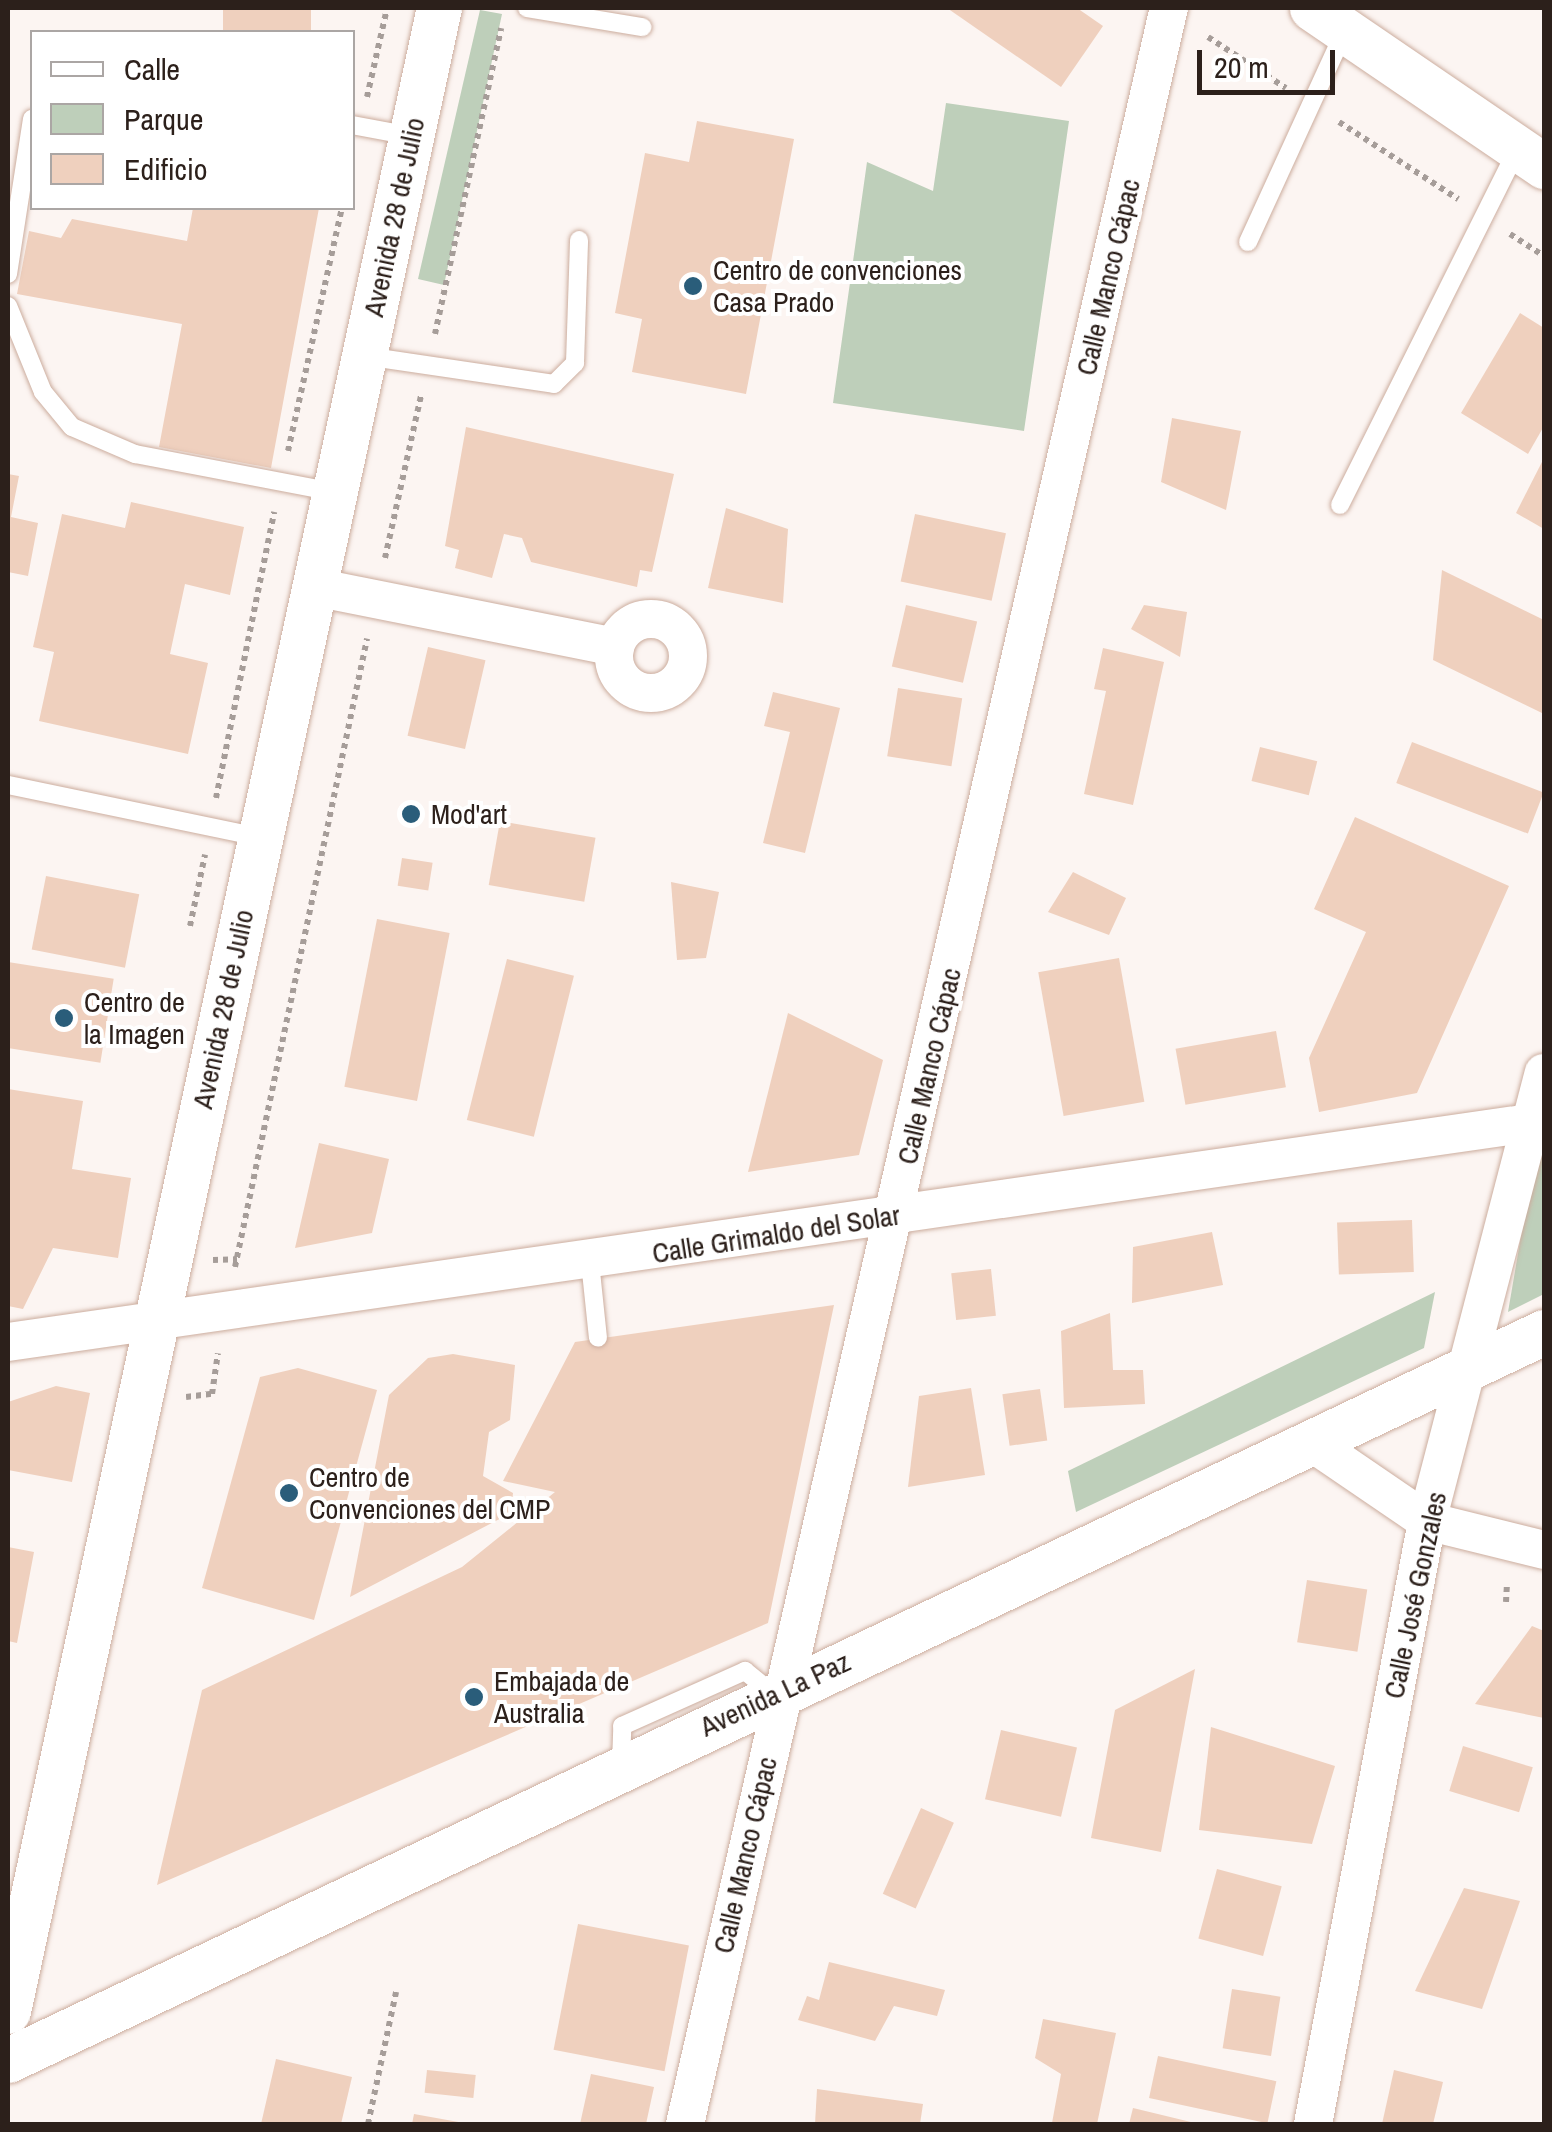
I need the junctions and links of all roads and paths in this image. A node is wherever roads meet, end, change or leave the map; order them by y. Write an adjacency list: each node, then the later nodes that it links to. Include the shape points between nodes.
1 (388, 8): 9 (path)
2 (440, 8): 11 (street, Avenida 28 de Julio)
3 (527, 8): 6 (lane)
4 (1169, 8): 32 (street, Calle Manco Cápac)
5 (1328, 19): 8 (lane); 12 (street)
6 (642, 27)
7 (1208, 36): 8 (path)
8 (1310, 103): 14 (path); 16 (lane)
9 (356, 125): 11 (lane)
10 (30, 132): 18 (lane)
11 (411, 136): 20 (street, Avenida 28 de Julio)
12 (1532, 157): 14 (lane)
13 (342, 210): 21 (path)
14 (1482, 215): 17 (path); 23 (lane)
15 (579, 240): 20 (lane, via 574,363 554,384)
16 (1248, 242)
17 (1544, 256)
18 (8, 274)
19 (8, 306): 21 (lane, via 43,392 72,427 135,454)
20 (364, 356): 22 (street, Avenida 28 de Julio)
21 (280, 483): 22 (lane); 27 (path)
22 (335, 492): 24 (street, Avenida 28 de Julio)
23 (1340, 505)
24 (315, 587): 25 (street); 28 (street, Avenida 28 de Julio)
25 (615, 647)
26 (8, 785): 27 (lane)
27 (210, 826): 28 (lane); 29 (path)
28 (260, 837): 34 (street, Avenida 28 de Julio)
29 (187, 941)
30 (1544, 1073): 31 (street, Calle José Gonzales)
31 (1534, 1123): 32 (street, Calle Grimaldo del Solar); 38 (street, Calle José Gonzales)
32 (895, 1216): 33 (street, Calle Grimaldo del Solar); 42 (street, Calle Manco Cápac)
33 (590, 1262): 34 (street, Calle Grimaldo del Solar); 36 (lane)
34 (156, 1321): 37 (street, Calle Grimaldo del Solar); 44 (street, Avenida 28 de Julio)
35 (1544, 1332): 38 (street, Avenida La Paz)
36 (598, 1338)
37 (8, 1342)
38 (1467, 1369): 39 (street, Avenida La Paz); 40 (street, Calle José Gonzales)
39 (1311, 1442): 40 (street); 42 (street, Avenida La Paz)
40 (1428, 1521): 41 (street); 48 (street, Calle José Gonzales)
41 (1544, 1550)
42 (778, 1692): 45 (street, Avenida La Paz); 47 (street, Calle Manco Cápac)
43 (396, 1992): 46 (path)
44 (8, 2010)
45 (8, 2060)
46 (368, 2124)
47 (685, 2124)
48 (1313, 2124)

